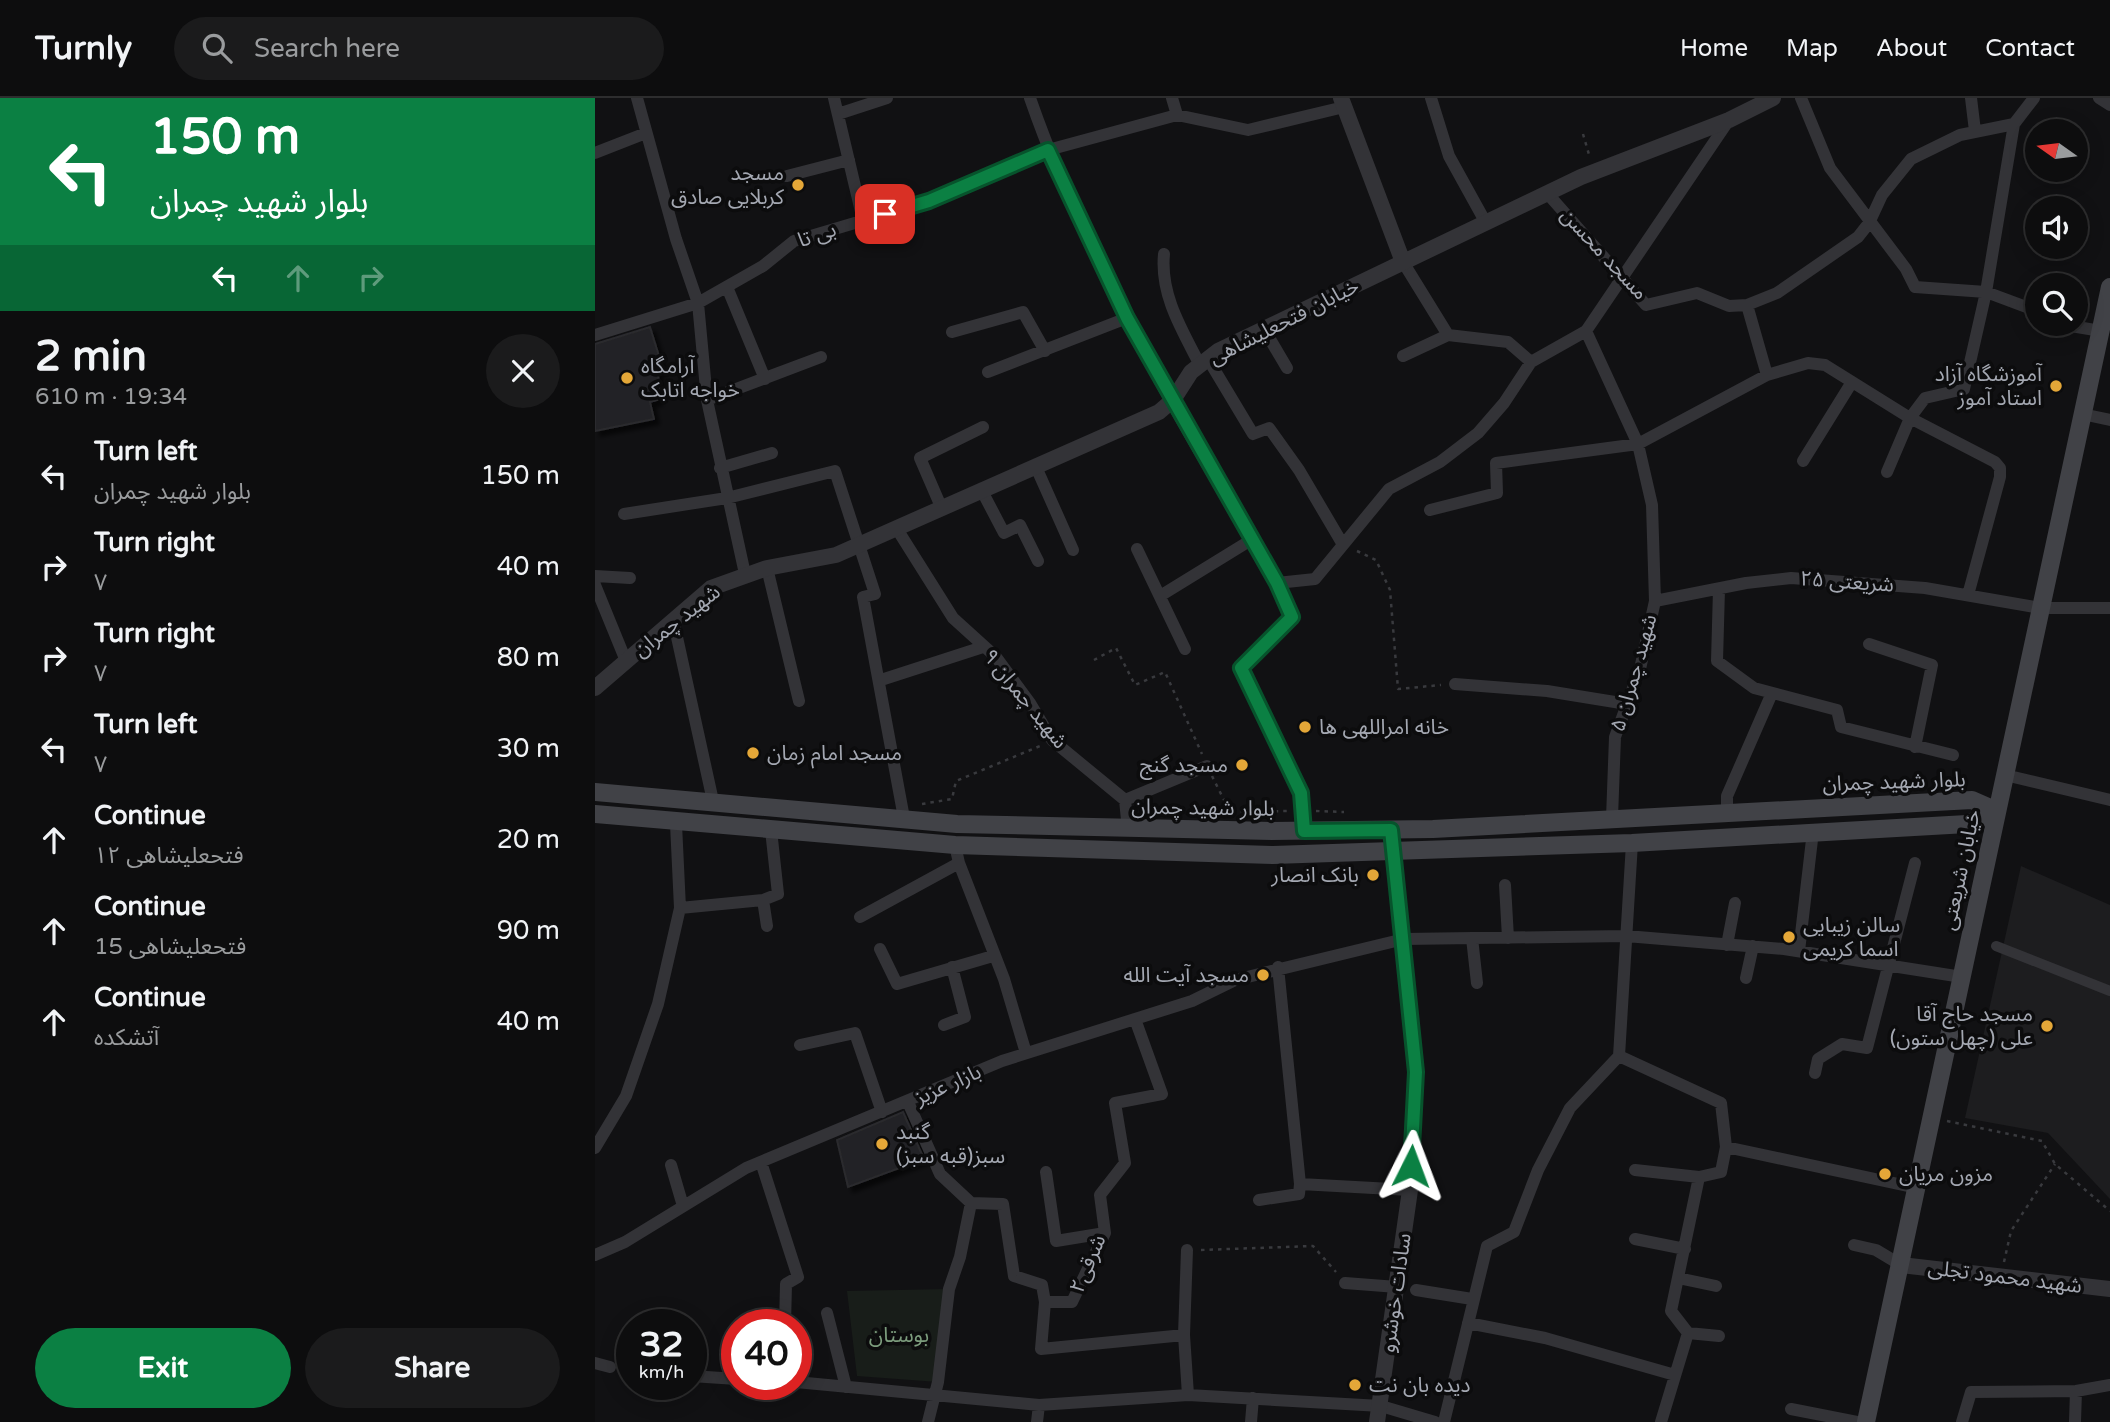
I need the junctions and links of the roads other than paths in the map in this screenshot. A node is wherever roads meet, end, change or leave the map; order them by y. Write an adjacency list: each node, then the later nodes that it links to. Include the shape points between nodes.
1 (637, 98): 19 (street)
2 (834, 98): 14 (street)
3 (887, 98): 14 (street)
4 (1030, 98): 20 (street)
5 (1173, 98): 15 (street)
6 (1431, 98): 26 (street, via 1449,156)
7 (1801, 98): 27 (street, via 1831,167)
8 (1971, 98): 18 (street)
9 (2034, 98): 17 (street)
10 (2099, 98): 13 (street)
11 (1764, 99): 16 (street, خیابان فتحعلیشاهی)
12 (1343, 102): 15 (street, via 1248,130); 29 (street)
13 (2110, 105)
14 (838, 114): 22 (street)
15 (1177, 115): 20 (street, بی تا)
16 (1729, 120): 24 (street, خیابان فتحعلیشاهی); 30 (street)
17 (2014, 124): 18 (street); 33 (street)
18 (1975, 131): 27 (street, via 1911,159 1882,195)
19 (646, 133): 21 (street); 34 (street)
20 (1048, 150): 25 (street, بی تا, via 929,201); 37 (street)
21 (595, 153)
22 (849, 160): 23 (street); 25 (street)
23 (787, 176)
24 (1547, 193): 26 (street, خیابان فتحعلیشاهی); 30 (street, مسجد محسن)
25 (863, 220): 31 (street, بی تا, via 794,241)
26 (1486, 223): 29 (street, خیابان فتحعلیشاهی)
27 (1869, 223): 33 (street, via 1915,287); 35 (street, via 1858,237 1777,293)
28 (1164, 254): 48 (street, via 1162,276 1174,313)
29 (1403, 262): 38 (street, خیابان فتحعلیشاهی); 44 (street)
30 (1623, 275): 35 (street, مسجد محسن, via 1646,305 1697,292 1730,306); 40 (street)
31 (727, 287): 34 (street, بی تا); 53 (street)
32 (2110, 287): 41 (main road, خیابان شریعتی)
33 (1986, 292): 36 (street); 58 (street, via 1964,389 1925,398)
34 (698, 303): 43 (street, بی تا); 55 (street)
35 (1748, 305): 52 (street)
36 (2025, 307)
37 (1127, 318): 45 (street); 56 (street)
38 (1264, 329): 48 (street, خیابان فتحعلیشاهی); 50 (street)
39 (2088, 329): 41 (street)
40 (1587, 331): 49 (street); 61 (street, شهید چمران ۵)
41 (2101, 331): 57 (main road, خیابان شریعتی)
42 (952, 332): 45 (street, via 1023,312)
43 (595, 335)
44 (1448, 335): 46 (street); 49 (street, via 1508,342)
45 (1045, 351): 51 (street)
46 (1403, 356)
47 (821, 357): 53 (street)
48 (1204, 362): 56 (street, خیابان فتحعلیشاهی, via 1191,372); 75 (street, via 1253,434 1269,428)
49 (1531, 362): 75 (street, via 1478,433 1440,462 1389,489)
50 (1287, 368)
51 (988, 372)
52 (1767, 375): 54 (street, via 1817,363); 61 (street)
53 (765, 379): 55 (street)
54 (1852, 382): 58 (street); 63 (street)
55 (706, 400): 65 (street)
56 (1173, 400): 64 (street, خیابان فتحعلیشاهی, via 1159,412); 73 (street)
57 (2081, 414): 59 (street); 89 (main road, خیابان شریعتی)
58 (1910, 418): 66 (street); 86 (street, via 1995,461 2000,468)
59 (2110, 421)
60 (983, 427): 69 (street, via 920,458)
61 (1638, 444): 70 (street, via 1496,463 1497,493); 88 (street, شهید چمران ۵, via 1652,505)
62 (772, 453): 65 (street)
63 (1803, 461)
64 (1036, 467): 67 (street, خیابان فتحعلیشاهی); 77 (street)
65 (720, 468): 68 (street)
66 (1887, 472)
67 (982, 491): 69 (street, خیابان فتحعلیشاهی); 78 (street, via 1004,533 1020,525)
68 (727, 498): 71 (street); 74 (street, via 835,471); 80 (street)
69 (942, 509): 72 (street, خیابان فتحعلیشاهی)
70 (1430, 510)
71 (624, 514)
72 (897, 529): 74 (street, خیابان فتحعلیشاهی); 93 (street, شهید چمران ۹, via 953,618)
73 (1251, 540): 83 (street); 87 (street)
74 (861, 542): 79 (street, خیابان فتحعلیشاهی, via 836,555); 96 (street, via 875,594 863,597)
75 (1342, 543): 83 (street, via 1315,579)
76 (1137, 549): 87 (street)
77 (1073, 550)
78 (1038, 561)
79 (767, 568): 80 (street, شهید چمران); 100 (street)
80 (745, 574): 91 (street, شهید چمران, via 711,588)
81 (595, 576): 82 (street)
82 (630, 578)
83 (1277, 583): 121 (street, via 1292,617 1241,668 1301,793)
84 (595, 585): 95 (street)
85 (1719, 589): 86 (street, شریعتی ۲۵, via 1791,578); 88 (street, شریعتی ۲۵); 99 (street, via 1717,661 1754,688)
86 (1968, 595): 89 (street, شریعتی ۲۵)
87 (1160, 596): 94 (street)
88 (1655, 601): 101 (street, شهید چمران ۵)
89 (2041, 608): 90 (street, شریعتی ۲۵); 105 (main road, خیابان شریعتی)
90 (2110, 608)
91 (673, 619): 95 (street, شهید چمران); 109 (street)
92 (1869, 643): 102 (street, via 1932,665)
93 (983, 647): 96 (street); 107 (street, شهید چمران ۹, via 996,657 1052,740)
94 (1185, 649)
95 (626, 661): 98 (street, شهید چمران)
96 (881, 680): 114 (street)
97 (1455, 684): 101 (street, via 1547,691)
98 (595, 688)
99 (1772, 693): 102 (street, via 1837,710 1841,727); 112 (street, via 1727,796)
100 (799, 701)
101 (1627, 704): 115 (street, شهید چمران ۵, via 1615,737)
102 (1915, 747): 103 (street)
103 (1953, 755)
104 (1207, 766): 107 (street)
105 (2005, 775): 108 (street); 111 (main road, خیابان شریعتی)
106 (595, 792): 109 (main road, بلوار شهید چمران)
107 (1125, 800): 119 (street)
108 (2110, 800)
109 (713, 801): 114 (main road, بلوار شهید چمران)
110 (1800, 809): 111 (main road, بلوار شهید چمران, via 1972,800); 112 (main road, بلوار شهید چمران); 122 (main road)
111 (1997, 811): 122 (main road, بلوار شهید چمران, via 1967,824); 146 (main road, خیابان شریعتی)
112 (1727, 812): 115 (main road, بلوار شهید چمران)
113 (595, 814): 116 (main road, بلوار شهید چمران)
114 (904, 818): 117 (main road, بلوار شهید چمران)
115 (1612, 818): 120 (main road, بلوار شهید چمران)
116 (676, 824): 118 (main road, بلوار شهید چمران); 130 (street)
117 (957, 824): 119 (main road, بلوار شهید چمران); 125 (main road)
118 (771, 830): 125 (main road, بلوار شهید چمران); 128 (street, via 778,894)
119 (1128, 830): 121 (main road, بلوار شهید چمران)
120 (1391, 830): 121 (main road, بلوار شهید چمران); 124 (street, سادات خوشرو)
121 (1304, 831)
122 (1806, 832): 123 (main road, بلوار شهید چمران); 141 (street)
123 (1632, 843): 124 (main road, بلوار شهید چمران); 133 (street)
124 (1392, 851): 125 (main road, بلوار شهید چمران); 136 (street, سادات خوشرو)
125 (957, 854): 131 (street); 142 (street)
126 (1915, 863): 143 (street)
127 (1505, 885): 135 (street)
128 (763, 900): 130 (street); 132 (street)
129 (1735, 903): 137 (street)
130 (680, 908): 159 (street, via 658,1004 626,1096)
131 (860, 917)
132 (767, 926)
133 (1626, 936): 135 (street, بازار عزیز); 137 (street, بازار عزیز); 154 (street)
134 (1472, 938): 135 (street, بازار عزیز); 136 (street, بازار عزیز); 148 (street)
135 (1508, 938)
136 (1404, 939): 145 (street, بازار عزیز); 167 (street, سادات خوشرو, via 1416,1072)
137 (1727, 944): 138 (street, بازار عزیز)
138 (1753, 946): 141 (street, بازار عزیز); 147 (street)
139 (1996, 946): 149 (street)
140 (880, 949): 144 (street, via 897,984)
141 (1799, 951): 143 (street, بازار عزیز)
142 (993, 956): 144 (street); 153 (street)
143 (1891, 965): 146 (street, بازار عزیز); 155 (street, via 1867,1048 1842,1044 1818,1059)
144 (952, 967): 151 (street, via 965,1017)
145 (1278, 967): 150 (street, بازار عزیز); 165 (street)
146 (1962, 977): 166 (main road, خیابان شریعتی)
147 (1747, 978)
148 (1477, 983)
149 (2110, 990)
150 (1135, 1019): 153 (street, بازار عزیز); 171 (street, شرقی۲, via 1162,1094 1115,1103 1125,1163 1100,1195)
151 (944, 1025)
152 (800, 1045): 157 (street, via 855,1033)
153 (1026, 1053): 156 (street, بازار عزیز)
154 (1619, 1056): 158 (street, via 1721,1103); 184 (street, via 1570,1108 1538,1170 1514,1232 1487,1246)
155 (1815, 1073)
156 (908, 1102): 157 (street, بازار عزیز); 169 (street, via 940,1174)
157 (882, 1112): 160 (street, بازار عزیز)
158 (1726, 1147): 164 (street, via 1721,1172); 166 (street)
159 (595, 1148)
160 (761, 1162): 170 (street, بازار عزیز); 186 (street, via 798,1277 786,1284)
161 (671, 1165): 170 (street)
162 (1635, 1170): 164 (street)
163 (1046, 1172): 171 (street, via 1056,1241)
164 (1699, 1177): 174 (street)
165 (1300, 1184): 167 (street); 168 (street, via 1299,1194)
166 (1917, 1188): 177 (main road, خیابان شریعتی)
167 (1410, 1190): 181 (street, سادات خوشرو)
168 (1259, 1200)
169 (971, 1202): 185 (street, via 1003,1204 1014,1276 1042,1285); 200 (street, via 949,1289)
170 (683, 1206): 176 (street, بازار عزیز)
171 (1105, 1233): 185 (street, شرقی۲, via 1072,1302)
172 (1635, 1239): 174 (street)
173 (1854, 1245): 177 (street, via 1876,1250)
174 (1685, 1249): 178 (street)
175 (1187, 1250): 190 (street)
176 (595, 1255)
177 (1901, 1265): 182 (street, شهید محمود تجلی); 212 (main road, خیابان شریعتی)
178 (1678, 1278): 180 (street); 189 (street, via 1671,1311)
179 (1345, 1283): 181 (street)
180 (1716, 1286)
181 (1397, 1287): 204 (street, سادات خوشرو)
182 (2110, 1289)
183 (1416, 1290): 184 (street)
184 (1472, 1298): 188 (street)
185 (1045, 1302): 190 (street, شرقی۲, via 1041,1349)
186 (785, 1309)
187 (827, 1313): 197 (street)
188 (1468, 1323): 194 (street, via 1545,1338); 209 (street)
189 (1688, 1333): 191 (street); 194 (street)
190 (1184, 1335): 199 (street)
191 (1719, 1336)
192 (595, 1363): 193 (street)
193 (610, 1367)
194 (1675, 1375): 210 (street)
195 (812, 1384): 197 (street)
196 (2110, 1385): 198 (street)
197 (846, 1387): 200 (street)
198 (2076, 1391): 213 (street, via 1971,1392); 214 (street)
199 (1188, 1395): 201 (street); 202 (street)
200 (934, 1396): 202 (street); 205 (street)
201 (1253, 1398): 204 (street); 207 (street)
202 (1039, 1405): 206 (street)
203 (1791, 1409): 211 (street)
204 (1379, 1414): 208 (street)
205 (928, 1422)
206 (1037, 1422)
207 (1251, 1422)
208 (1435, 1422)
209 (1444, 1422)
210 (1661, 1422)
211 (1857, 1422)
212 (1866, 1422)
213 (1962, 1422)
214 (2075, 1422)

